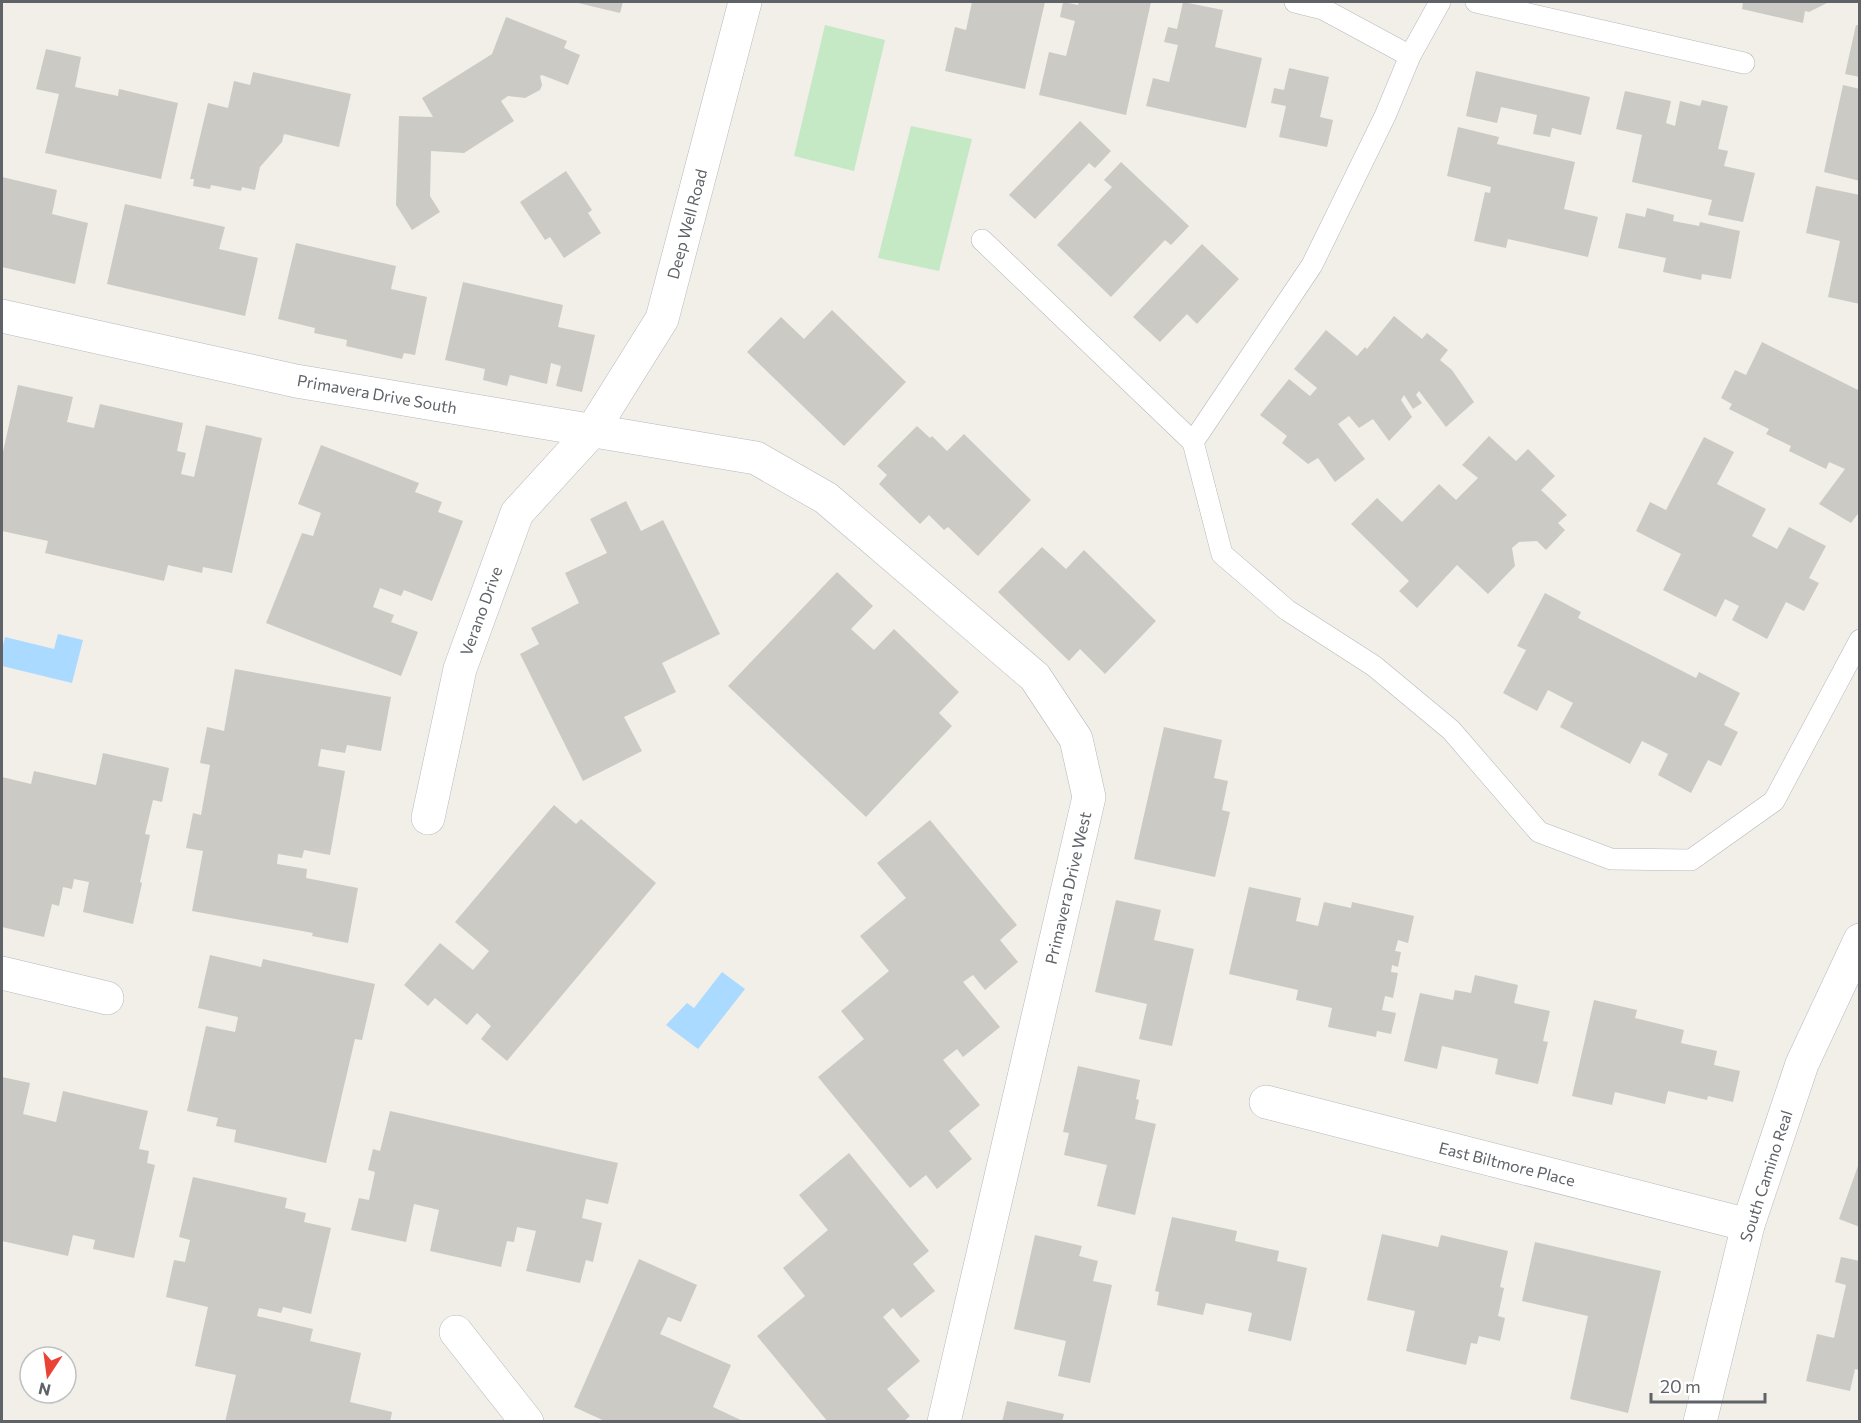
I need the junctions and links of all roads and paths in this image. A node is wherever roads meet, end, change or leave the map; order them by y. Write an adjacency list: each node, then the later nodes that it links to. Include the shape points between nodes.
1 (744, 2): 9 (street, Deep Well Road, via 662,319)
2 (1295, 2): 5 (lane, via 1323,9)
3 (1440, 2): 5 (lane)
4 (1476, 2): 6 (lane)
5 (1410, 56): 10 (lane, via 1312,265)
6 (1744, 63)
7 (982, 240): 10 (lane)
8 (2, 316): 9 (street, Primavera Drive South, via 296,381)
9 (592, 431): 11 (street, Primavera Drive South); 13 (street, Verano Drive, via 517,513 460,669)
10 (1193, 442): 12 (lane, via 1222,554 1287,610 1374,666 1451,730 1539,832 1611,859 1692,860 1774,801)
11 (756, 459): 21 (street, Primavera Drive West, via 826,498 1035,677 1076,739 1089,796)
12 (1860, 640)
13 (428, 818)
14 (1860, 940): 18 (street, South Camino Real, via 1802,1064)
15 (2, 973): 16 (street)
16 (107, 998)
17 (1266, 1102): 18 (street, East Biltmore Place)
18 (1748, 1225): 22 (street, South Camino Real)
19 (456, 1332): 20 (street)
20 (527, 1422)
21 (944, 1422)
22 (1700, 1422)

